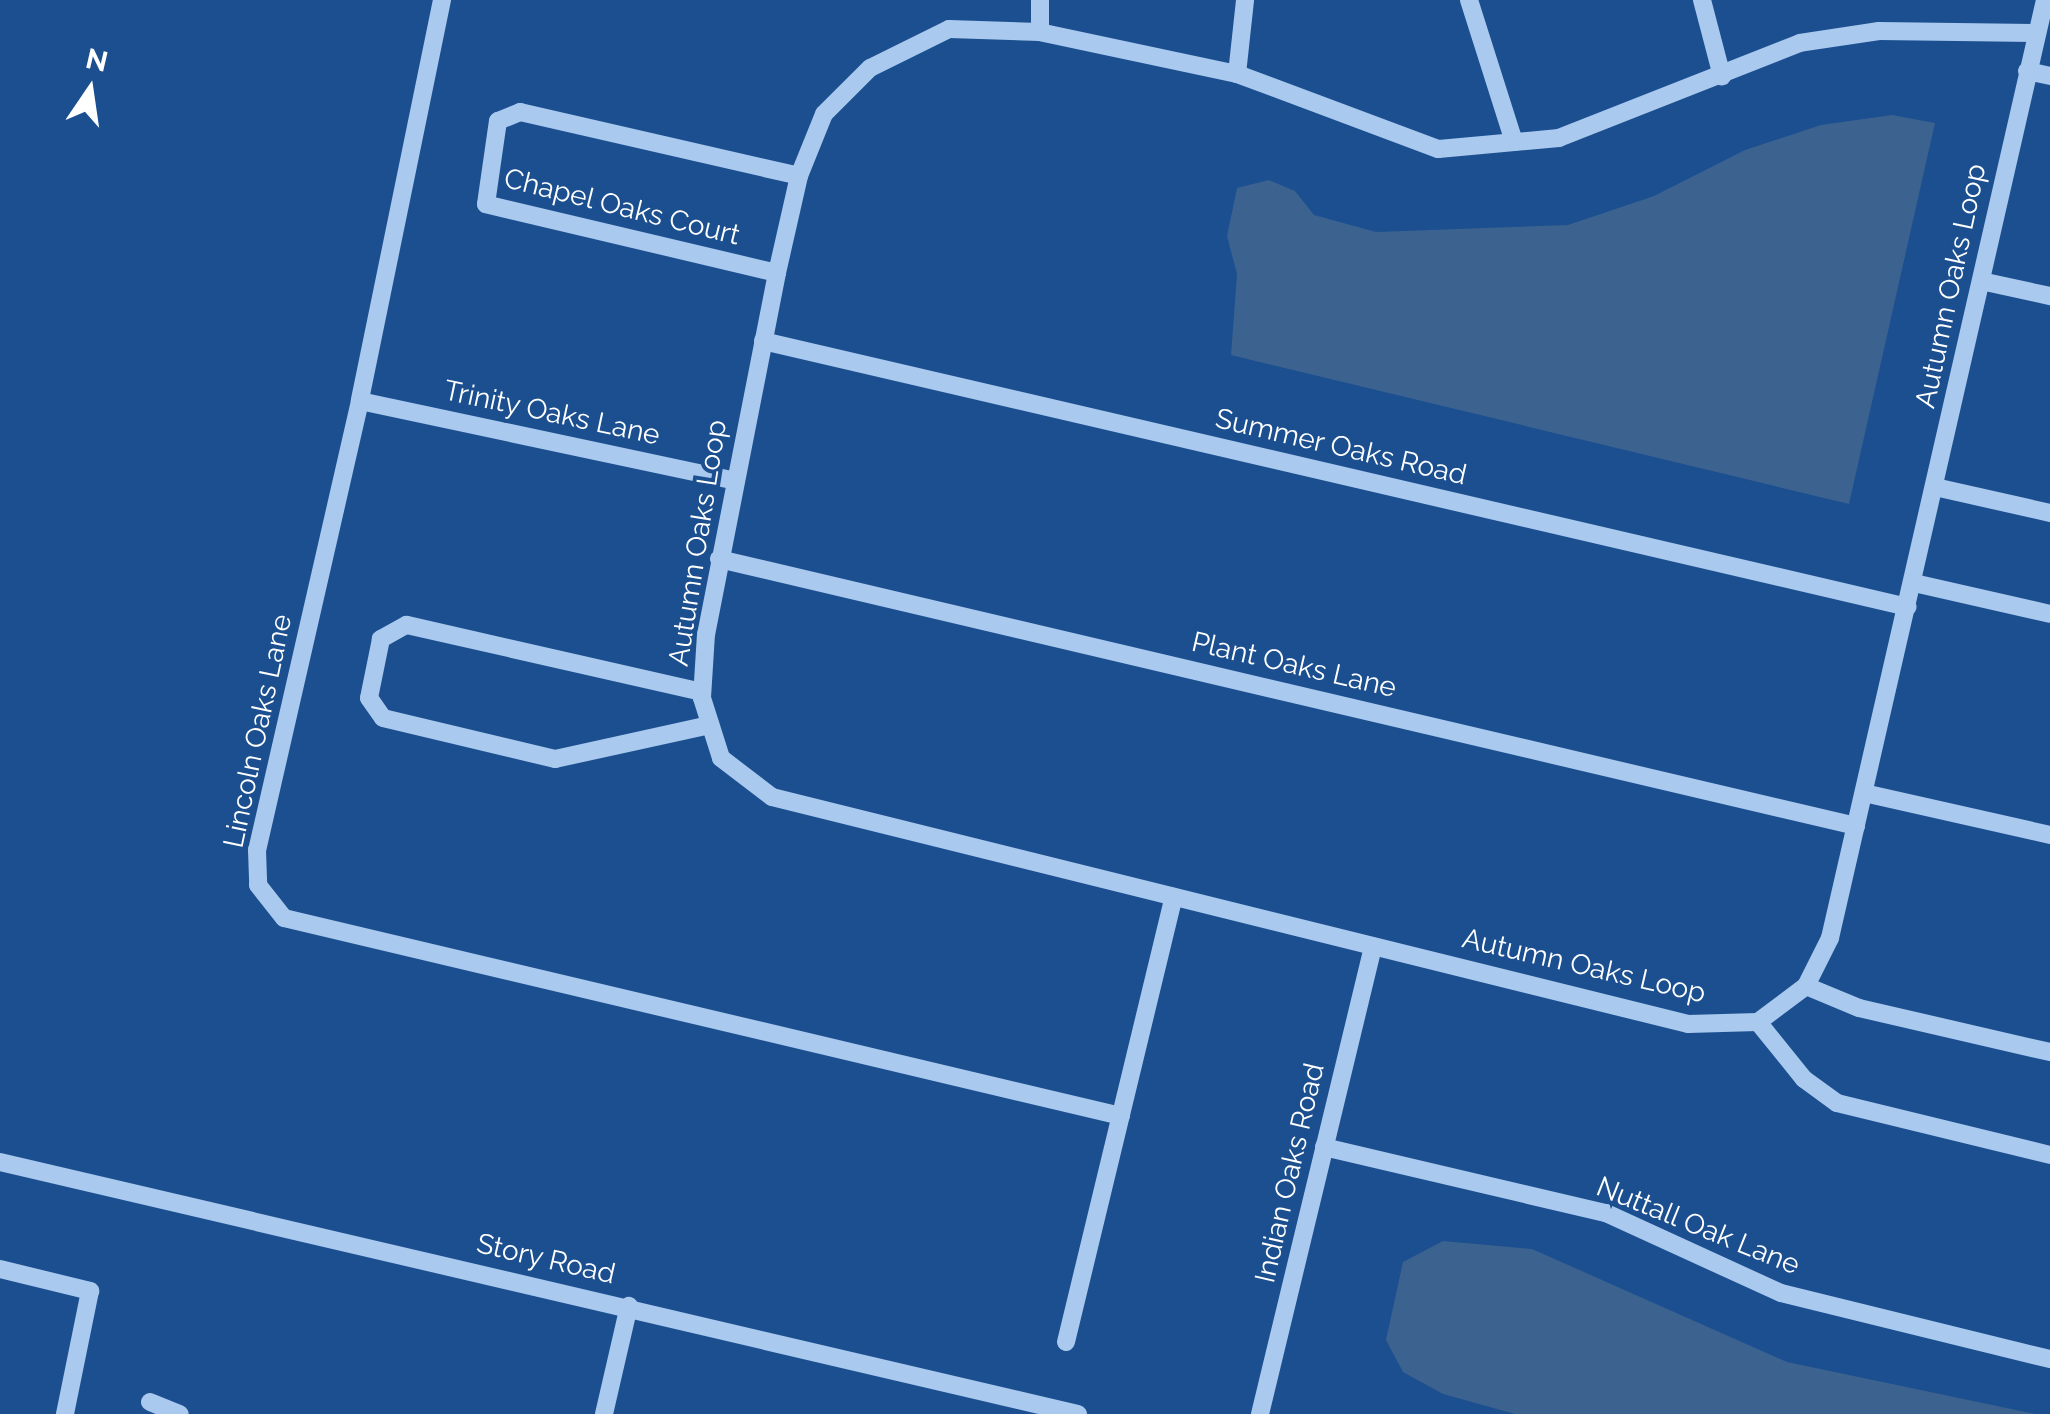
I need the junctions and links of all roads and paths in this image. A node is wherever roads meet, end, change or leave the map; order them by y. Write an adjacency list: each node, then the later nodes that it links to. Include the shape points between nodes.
1 (442, 0): 19 (street, Lincoln Oaks Lane)
2 (1040, 0): 7 (street)
3 (1245, 0): 10 (street)
4 (1469, 0): 13 (street)
5 (1702, 0): 11 (street)
6 (2045, 0): 8 (street)
7 (1040, 32): 10 (street, Autumn Oaks Loop); 14 (street, Autumn Oaks Loop, via 949,29 870,68 824,114)
8 (2037, 32): 9 (street, Autumn Oaks Loop); 11 (street, Autumn Oaks Loop, via 1879,31 1800,42)
9 (2027, 71): 12 (street); 16 (street, Autumn Oaks Loop)
10 (1237, 74): 13 (street, Autumn Oaks Loop, via 1438,149)
11 (1722, 76): 13 (street, Autumn Oaks Loop, via 1559,138)
12 (2050, 76)
13 (1514, 142)
14 (799, 176): 15 (street, Autumn Oaks Loop); 15 (street, Chapel Oaks Court, via 520,112 498,121 486,204)
15 (777, 273): 18 (street, Autumn Oaks Loop)
16 (1982, 281): 17 (street); 21 (street, Autumn Oaks Loop)
17 (2050, 296)
18 (763, 341): 20 (street, Autumn Oaks Loop); 25 (street, Summer Oaks Road)
19 (360, 401): 20 (street, Trinity Oaks Lane); 37 (street, Lincoln Oaks Lane, via 257,850 258,885 284,918)
20 (733, 480): 23 (street, Autumn Oaks Loop)
21 (1935, 487): 22 (street); 24 (street, Autumn Oaks Loop)
22 (2050, 512)
23 (719, 559): 27 (street, Autumn Oaks Loop); 30 (street, Plant Oaks Lane)
24 (1914, 583): 25 (street, Autumn Oaks Loop); 26 (street)
25 (1908, 607): 29 (street, Autumn Oaks Loop)
26 (2050, 614)
27 (702, 692): 28 (street, Autumn Oaks Loop); 28 (street, via 406,626 382,639 369,698 383,718 555,759)
28 (710, 724): 32 (street, Autumn Oaks Loop, via 721,758 772,797)
29 (1864, 793): 30 (street, Autumn Oaks Loop); 31 (street)
30 (1856, 826): 34 (street, Autumn Oaks Loop, via 1830,938)
31 (2050, 835)
32 (1174, 897): 33 (street, Autumn Oaks Loop); 37 (street)
33 (1373, 946): 35 (street, Autumn Oaks Loop, via 1688,1024); 38 (street, Indian Oaks Road)
34 (1806, 986): 35 (street, Autumn Oaks Loop); 36 (street, via 1860,1008)
35 (1758, 1022): 39 (street, via 1804,1079 1836,1103)
36 (2050, 1052)
37 (1120, 1116): 43 (street)
38 (1324, 1147): 44 (street, Nuttall Oak Lane, via 1606,1213 1781,1293); 50 (street, Indian Oaks Road)
39 (2050, 1155)
40 (0, 1162): 42 (street, Story Road)
41 (0, 1269): 46 (street, via 90,1290)
42 (628, 1306): 48 (street); 49 (street, Story Road)
43 (1066, 1342)
44 (2050, 1360)
45 (150, 1402): 47 (street)
46 (65, 1414)
47 (180, 1414)
48 (604, 1414)
49 (1078, 1414)
50 (1260, 1414)

